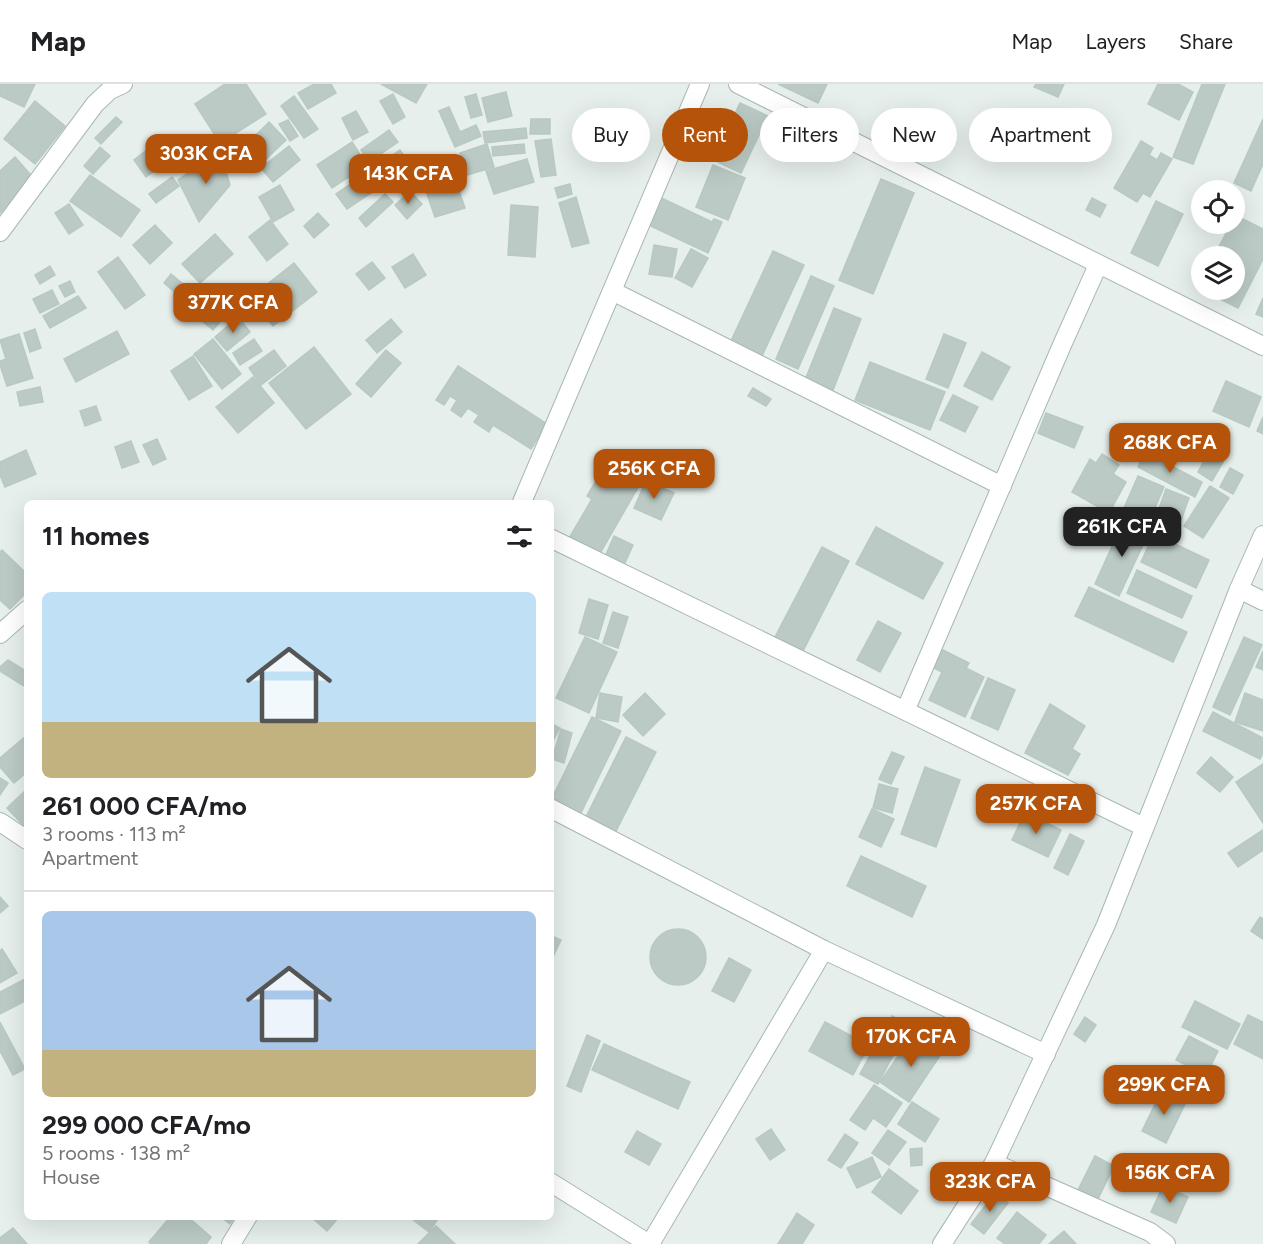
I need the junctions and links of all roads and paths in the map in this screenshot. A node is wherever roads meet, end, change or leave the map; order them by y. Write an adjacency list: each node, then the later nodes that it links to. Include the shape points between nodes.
1 (123, 84): 4 (street, via 94,104)
2 (700, 84): 6 (street)
3 (738, 84): 5 (street)
4 (0, 232)
5 (1098, 265): 7 (street); 8 (street)
6 (612, 291): 8 (street); 9 (street)
7 (1263, 346)
8 (1002, 486): 16 (street)
9 (523, 500)
10 (1263, 535): 12 (street)
11 (554, 540): 16 (street)
12 (1239, 590): 13 (street); 19 (street)
13 (1263, 601)
14 (24, 613): 15 (street)
15 (0, 634)
16 (906, 709): 19 (street)
17 (554, 810): 21 (street)
18 (0, 822): 20 (street)
19 (1144, 827): 22 (street, via 1106,925)
20 (24, 838)
21 (824, 950): 22 (street); 27 (street)
22 (1046, 1054): 23 (street)
23 (994, 1163): 28 (street); 29 (street, via 1150,1232)
24 (554, 1184): 27 (street)
25 (246, 1220): 26 (street)
26 (231, 1244)
27 (650, 1244)
28 (942, 1244)
29 (1166, 1244)

